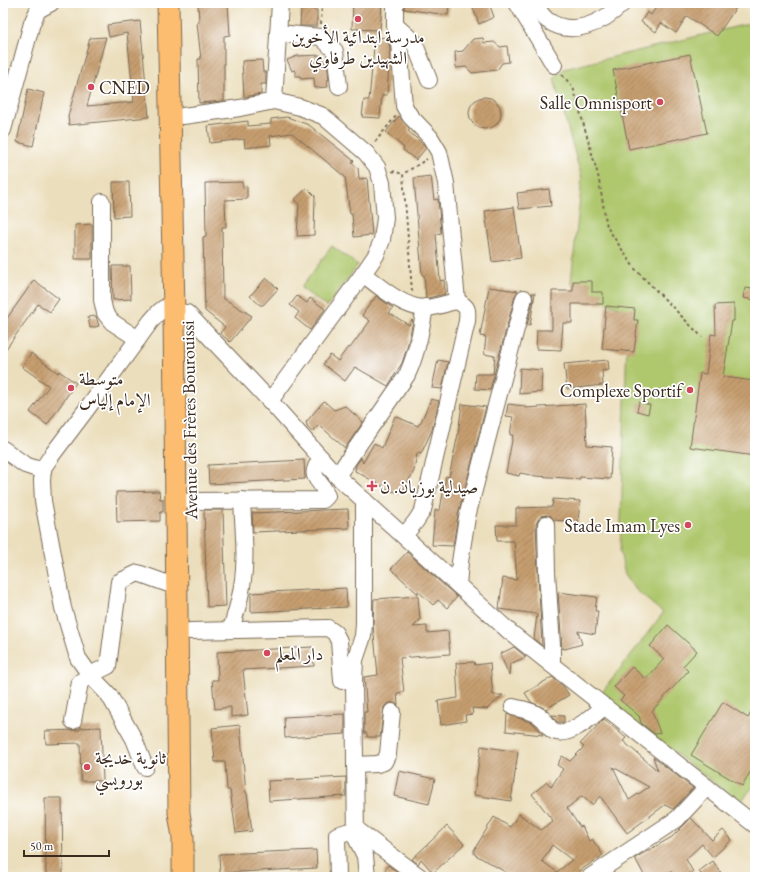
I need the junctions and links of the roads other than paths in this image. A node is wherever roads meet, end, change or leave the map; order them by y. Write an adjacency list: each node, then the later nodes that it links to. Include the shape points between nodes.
1 (50, 3): 16 (street, via 38,10 32,23)
2 (168, 3): 22 (main road)
3 (181, 3): 15 (main road, Avenue des Frères Bourouissi)
4 (280, 3): 10 (street)
5 (395, 3): 9 (street)
6 (516, 3): 11 (street)
7 (533, 3): 8 (street, via 546,19 570,29 585,28)
8 (623, 3)
9 (395, 24): 12 (street, via 414,42); 20 (street, via 400,42 404,106 439,152 446,183)
10 (278, 33): 13 (street, via 321,37 335,51); 14 (street)
11 (557, 69)
12 (429, 80)
13 (339, 86)
14 (274, 101): 15 (street); 18 (street, via 323,116 366,153 377,167 382,183 385,218 382,240 376,255)
15 (183, 116): 22 (main road, Avenue des Frères Bourouissi)
16 (3, 130)
17 (102, 202): 23 (street, via 102,300 105,313 112,322)
18 (363, 274): 21 (street, via 383,289); 24 (street)
19 (524, 298): 34 (street, via 468,517)
20 (457, 301): 21 (street); 33 (street, via 468,310 467,321 423,510)
21 (419, 307): 28 (street, via 417,350 407,375)
22 (180, 313): 23 (street, via 164,308); 24 (street); 31 (main road, Avenue des Frères Bourouissi); 35 (main road)
23 (138, 339): 27 (street, via 52,455)
24 (270, 401): 26 (street)
25 (3, 449): 27 (street, via 25,465)
26 (321, 458): 28 (street); 29 (street, via 314,468 314,474 325,490 327,496 323,500)
27 (43, 471): 39 (street, via 43,501 63,608 78,658)
28 (337, 476): 30 (street)
29 (242, 500): 31 (street); 36 (street, via 243,584)
30 (364, 500): 33 (street); 45 (street, via 364,624 355,660)
31 (190, 501): 37 (main road, Avenue des Frères Bourouissi)
32 (546, 524): 38 (street)
33 (404, 536): 34 (street)
34 (458, 585): 38 (street, via 510,632)
35 (177, 587): 39 (street, via 138,573 119,582 108,666); 50 (main road, via 179,813)
36 (231, 630): 37 (street); 40 (street, via 328,628 335,632 339,641)
37 (190, 631): 50 (main road, Avenue des Frères Bourouissi, via 189,817)
38 (552, 665): 42 (street)
39 (90, 676): 44 (street, via 80,682); 46 (street, via 109,695 134,738)
40 (342, 681)
41 (513, 707): 42 (street, via 534,712 552,730 560,733 572,730)
42 (604, 707): 47 (street)
43 (392, 712): 45 (street, via 388,754 384,762)
44 (73, 721)
45 (355, 765): 49 (street)
46 (145, 767)
47 (707, 787): 48 (street); 55 (street, via 677,819)
48 (755, 825)
49 (356, 829): 52 (street, via 337,835); 53 (street, via 356,838 365,856); 54 (street)
50 (183, 837): 51 (main road)
51 (183, 877)
52 (338, 877)
53 (367, 877)
54 (420, 877)
55 (590, 877)

